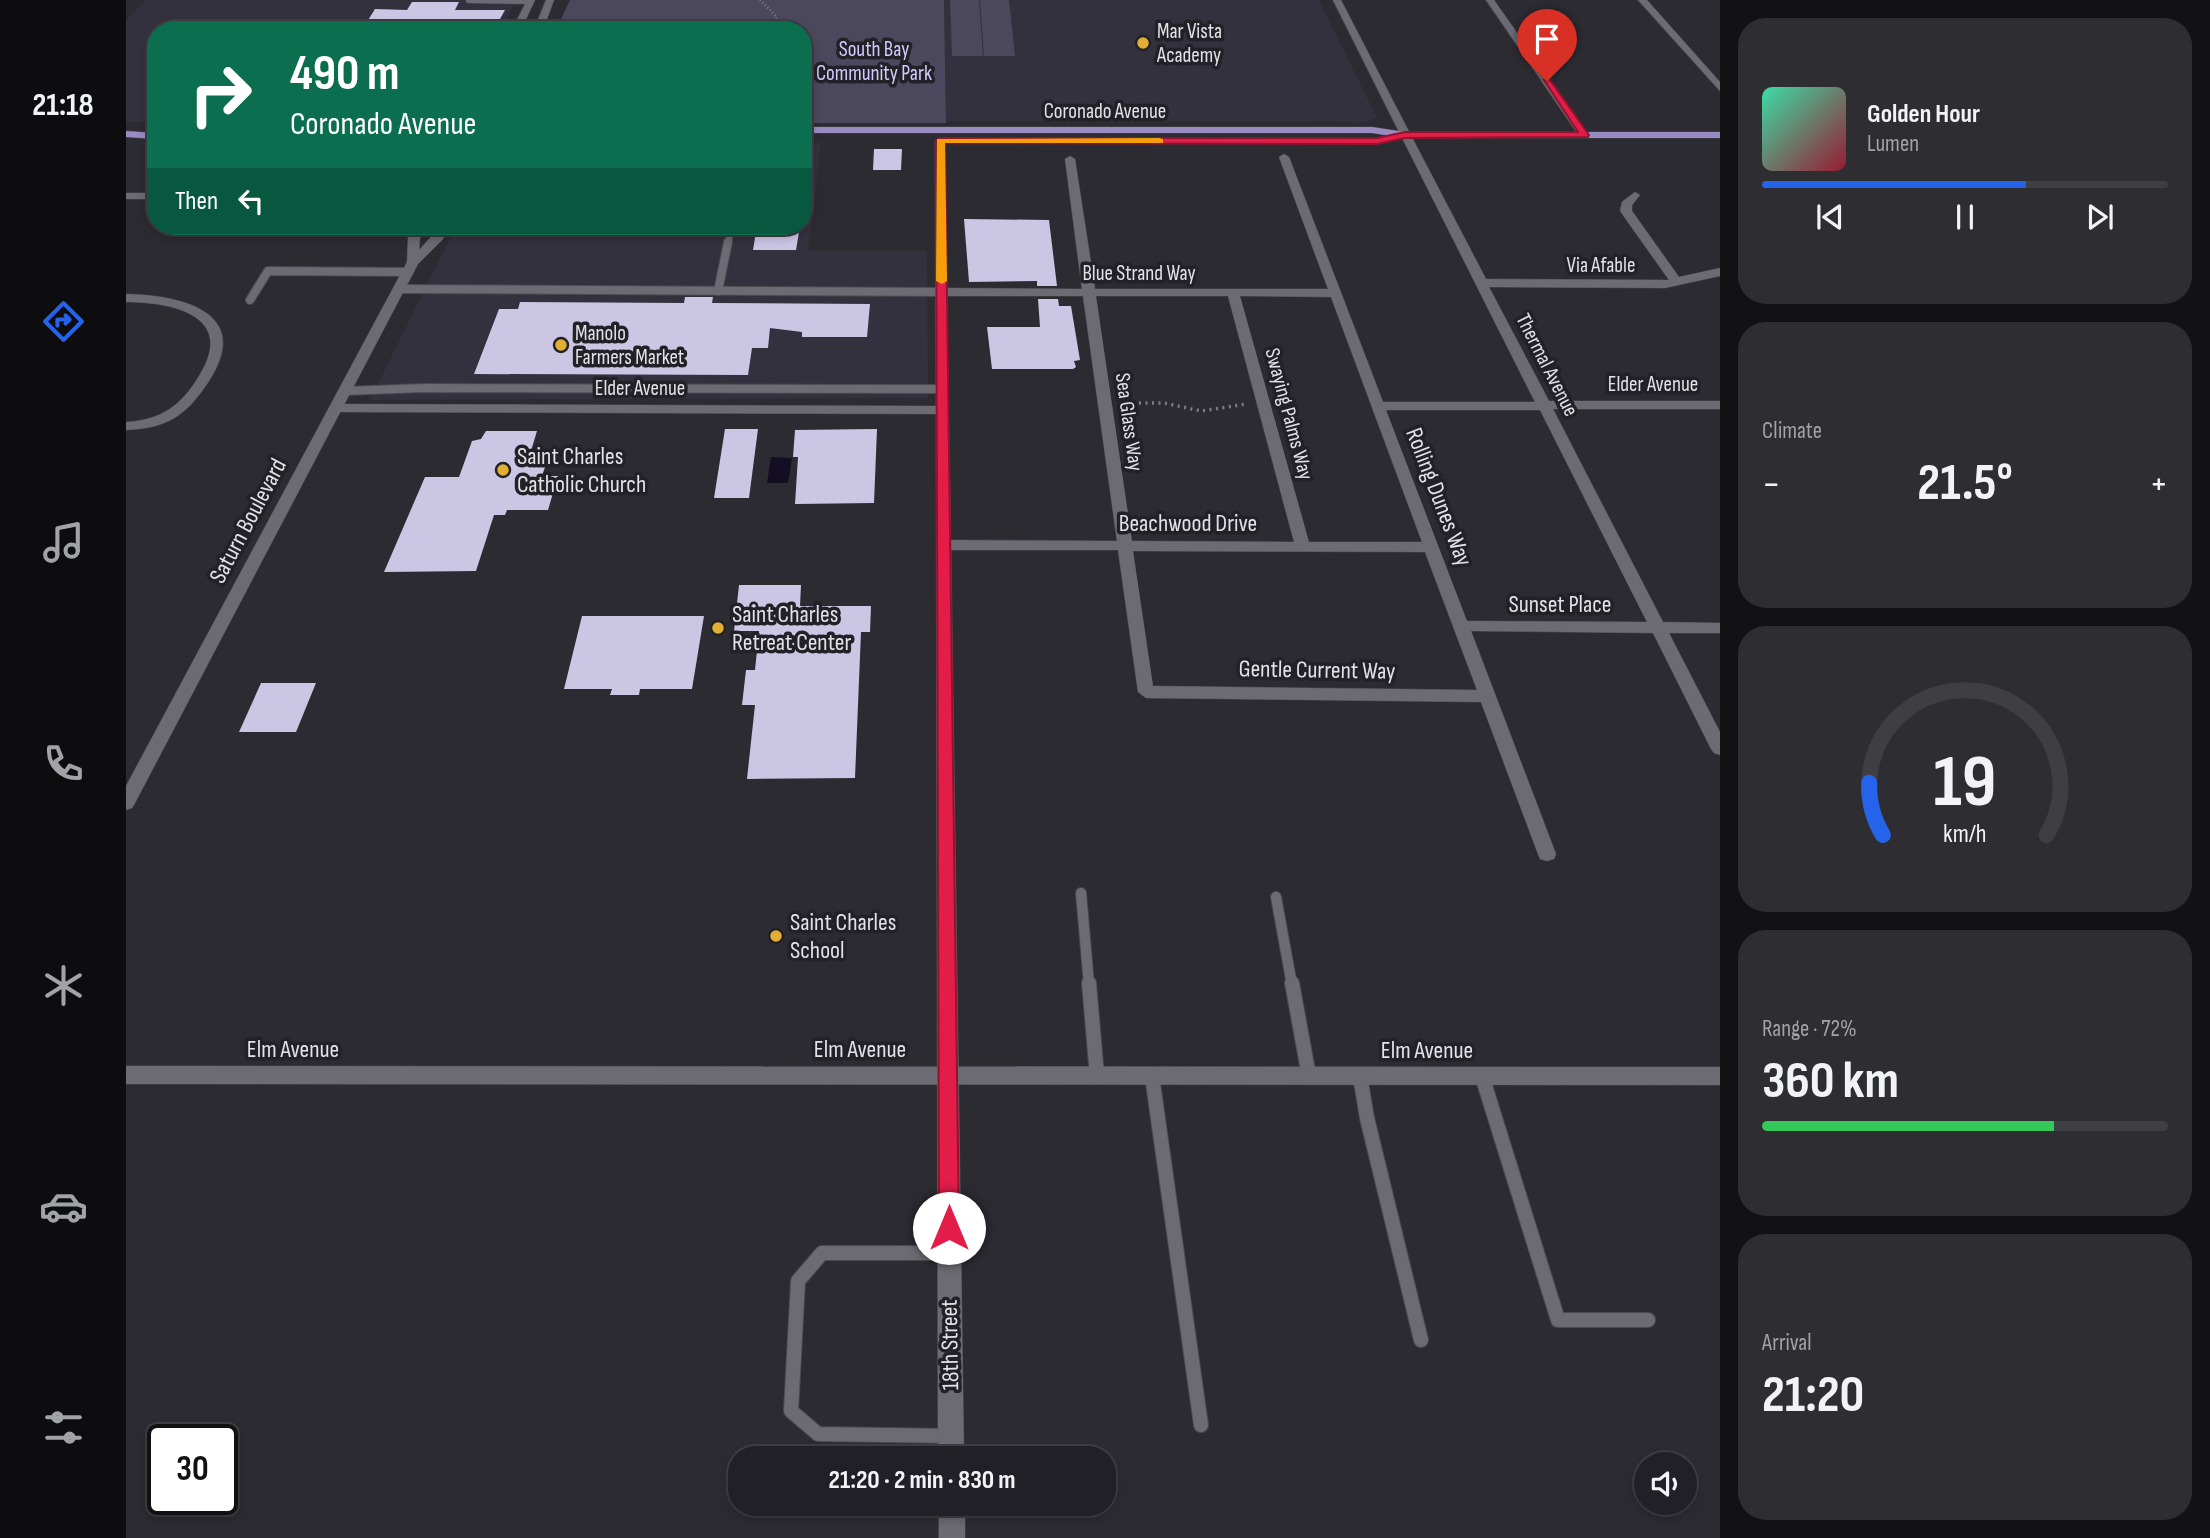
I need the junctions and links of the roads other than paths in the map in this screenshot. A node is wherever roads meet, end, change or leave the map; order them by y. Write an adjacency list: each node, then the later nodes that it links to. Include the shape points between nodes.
1 (469, 0): 2 (lane)
2 (531, 0): 7 (street)
3 (550, 0): 8 (street)
4 (1337, 0): 14 (street, Thermal Avenue)
5 (1490, 0): 15 (street)
6 (1642, 0): 9 (street)
7 (520, 21)
8 (542, 21)
9 (1720, 88)
10 (812, 130): 13 (main road, Coronado Avenue)
11 (126, 134): 12 (main road)
12 (147, 134)
13 (940, 135): 14 (main road, Coronado Avenue, via 1377,141); 17 (main road, Coronado Avenue); 32 (street, 18th Street)
14 (1405, 135): 15 (main road, Coronado Avenue); 29 (street, Thermal Avenue)
15 (1584, 135): 16 (main road, Coronado Avenue)
16 (1720, 135)
17 (812, 140)
18 (1284, 157): 35 (street, Rolling Dunes Way)
19 (1070, 159): 33 (street, Sea Glass Way)
20 (1635, 195): 28 (street, via 1626,211)
21 (126, 196): 22 (street)
22 (147, 196)
23 (416, 235): 26 (street, Saturn Boulevard)
24 (440, 235): 26 (street, Saturn Boulevard)
25 (730, 235): 31 (lane)
26 (411, 267): 30 (street, Saturn Boulevard); 37 (lane, via 268,271)
27 (1720, 272): 28 (street, Via Afable)
28 (1677, 283): 29 (street, Via Afable)
29 (1481, 284): 40 (street, Thermal Avenue)
30 (401, 289): 31 (lane); 39 (street, Saturn Boulevard)
31 (718, 291): 32 (lane)
32 (942, 292): 33 (street, Blue Strand Way); 38 (street, 18th Street)
33 (1089, 293): 34 (street, Blue Strand Way); 46 (street, Sea Glass Way)
34 (1233, 293): 35 (street, Blue Strand Way); 47 (street, Swaying Palms Way)
35 (1335, 293): 42 (street, Rolling Dunes Way)
36 (126, 298): 44 (street, via 169,302 196,312 216,332 219,349 180,412 149,424)
37 (250, 300)
38 (942, 388): 39 (lane, via 423,388); 43 (street, 18th Street)
39 (341, 400): 43 (street, Elder Avenue); 55 (street, Saturn Boulevard)
40 (1544, 405): 41 (street, Elder Avenue); 42 (street, Elder Avenue); 50 (street, Thermal Avenue)
41 (1720, 405)
42 (1378, 406): 48 (street, Rolling Dunes Way)
43 (943, 410): 45 (street, 18th Street)
44 (126, 426)
45 (944, 545): 46 (street, Beachwood Drive); 60 (street, 18th Street)
46 (1125, 546): 47 (street, Beachwood Drive); 52 (street, Sea Glass Way)
47 (1303, 546): 48 (street, Beachwood Drive)
48 (1432, 547): 49 (street, Rolling Dunes Way)
49 (1461, 626): 50 (street, Sunset Place); 53 (street, Rolling Dunes Way)
50 (1658, 628): 51 (street, Sunset Place); 54 (street, Thermal Avenue)
51 (1720, 628)
52 (1146, 692): 53 (street, Gentle Current Way)
53 (1488, 696): 56 (street, Rolling Dunes Way)
54 (1720, 749)
55 (126, 803)
56 (1547, 854)
57 (1081, 892): 61 (lane)
58 (1276, 897): 63 (lane)
59 (126, 1076): 60 (street, Elm Avenue)
60 (948, 1076): 61 (street, Elm Avenue); 67 (street, 18th Street)
61 (1097, 1076): 62 (street, Elm Avenue)
62 (1152, 1076): 63 (street, Elm Avenue); 70 (lane)
63 (1309, 1076): 64 (street, Elm Avenue)
64 (1360, 1076): 65 (street, Elm Avenue); 69 (lane)
65 (1482, 1076): 66 (street, Elm Avenue); 68 (lane, via 1558,1320)
66 (1720, 1076)
67 (949, 1253): 71 (street, 18th Street); 71 (lane, via 822,1253 798,1281 790,1411 818,1434)
68 (1647, 1320)
69 (1421, 1340)
70 (1201, 1425)
71 (951, 1436): 72 (street, 18th Street)
72 (951, 1446)
73 (951, 1516): 74 (street)
74 (952, 1538)

